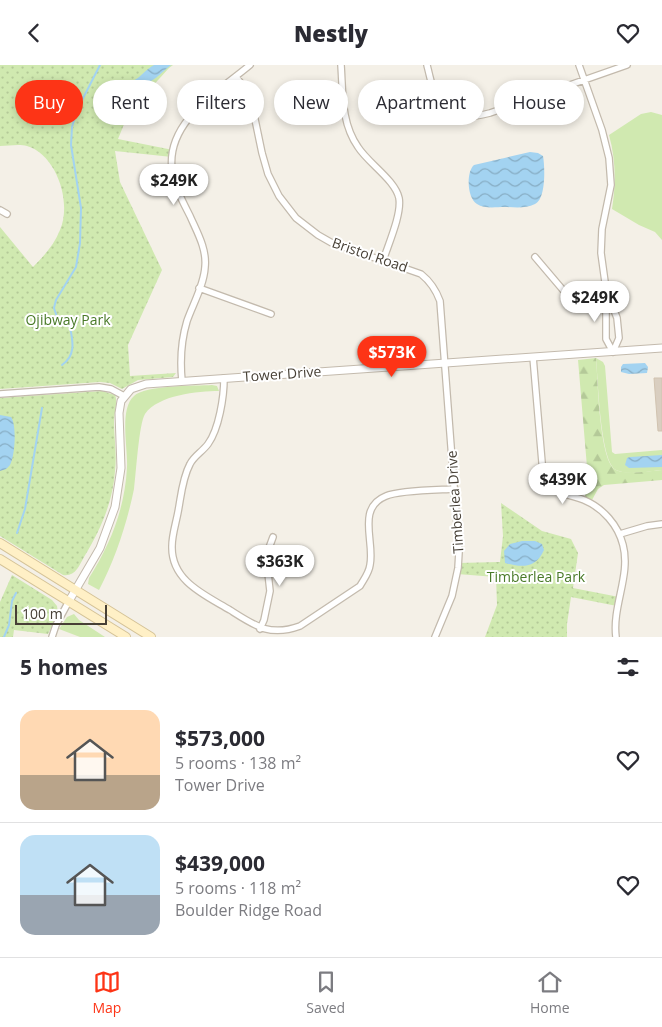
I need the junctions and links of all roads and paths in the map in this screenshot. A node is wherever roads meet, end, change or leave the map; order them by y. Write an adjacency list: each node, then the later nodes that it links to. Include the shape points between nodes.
1 (250, 65): 6 (street)
2 (341, 65): 9 (street, via 348,129 364,156 396,189)
3 (426, 65): 7 (street, via 437,103 448,114 461,117 490,113)
4 (579, 65): 7 (street)
5 (627, 65): 7 (street)
6 (236, 77): 13 (street, Bristol Road, via 248,92 268,174 287,207 325,239); 14 (street, via 187,121 176,139 172,155 174,178 204,251 206,267)
7 (584, 79): 15 (street, via 607,144 611,171 601,240)
8 (406, 196): 9 (street)
9 (399, 197): 13 (street, via 399,211)
10 (0, 210): 11 (street)
11 (7, 214)
12 (535, 257): 15 (street, via 563,290)
13 (383, 261): 20 (street, Bristol Road, via 422,275 434,287 440,301)
14 (200, 288): 16 (street); 22 (street, via 184,333)
15 (606, 289): 18 (street, via 606,339); 18 (street, via 617,318 619,338)
16 (271, 314)
17 (662, 348): 18 (street, Tower Drive)
18 (613, 352): 19 (street, Tower Drive)
19 (533, 357): 20 (street, Tower Drive); 27 (street, via 541,466 546,481 556,491 597,507)
20 (446, 363): 21 (street, Tower Drive); 25 (street, Timberlea Drive)
21 (224, 378): 22 (street, Tower Drive); 33 (street, via 214,433 185,475 172,553 186,582)
22 (182, 381): 24 (street, Tower Drive, via 140,385)
23 (0, 394): 24 (street, via 100,387)
24 (124, 396): 31 (street, via 119,411 121,469 115,507 102,543)
25 (455, 489): 33 (street, via 393,494 380,499 369,515 370,565 360,585 292,629 275,632); 37 (street, Timberlea Drive, via 458,569 450,601)
26 (662, 524): 27 (street)
27 (620, 534): 38 (street, via 625,567 615,617)
28 (273, 537): 33 (street, via 266,556 270,591)
29 (0, 543): 31 (main road)
30 (0, 559): 32 (main road)
31 (75, 590): 32 (street); 36 (main road)
32 (69, 601): 34 (street); 35 (main road)
33 (260, 629)
34 (52, 637)
35 (126, 637)
36 (151, 637)
37 (435, 637)
38 (616, 637)

